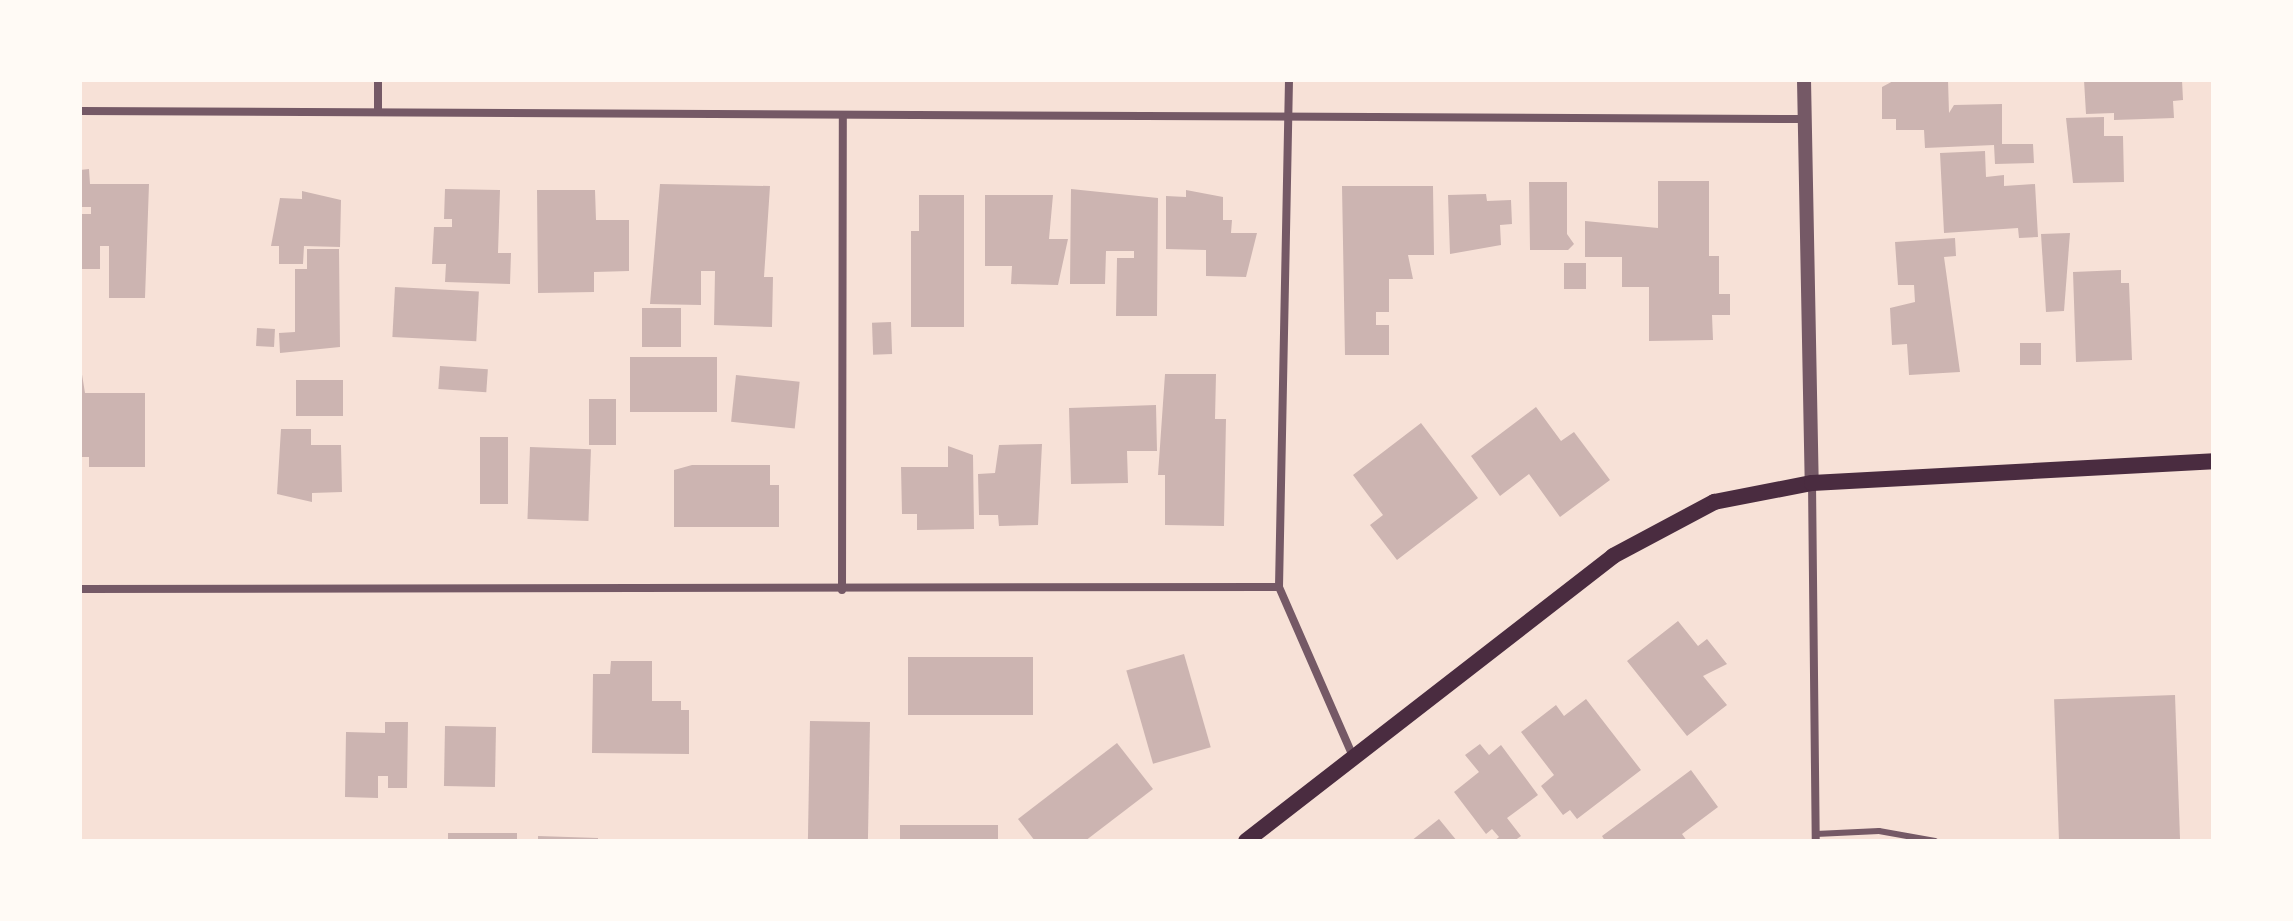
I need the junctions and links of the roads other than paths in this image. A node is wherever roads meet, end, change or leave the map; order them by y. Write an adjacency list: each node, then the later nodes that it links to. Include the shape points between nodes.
1 (378, 80): 4 (street)
2 (1289, 80): 8 (street)
3 (1804, 80): 7 (street)
4 (378, 109): 5 (street); 6 (street)
5 (80, 111)
6 (843, 117): 8 (street); 13 (street)
7 (1804, 119): 8 (street); 10 (street)
8 (1287, 122): 11 (street)
9 (2213, 461): 10 (main road)
10 (1812, 483): 14 (main road, via 1714,502 1645,534); 15 (street)
11 (1279, 587): 13 (street); 14 (street)
12 (80, 589): 13 (street)
13 (842, 590)
14 (1353, 756): 16 (main road)
15 (1816, 837): 17 (lane, via 1879,831)
16 (1246, 841)
17 (1935, 841)

